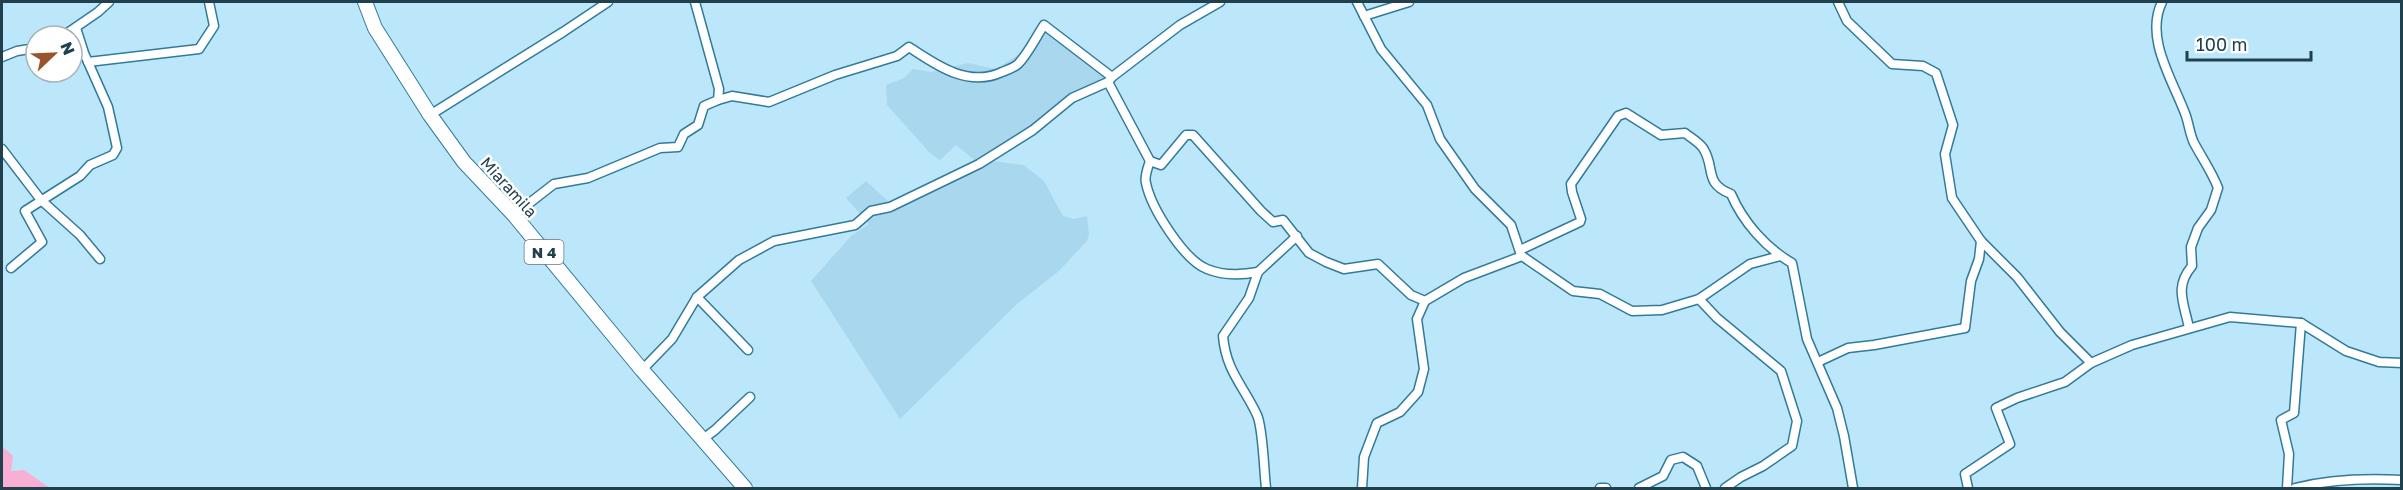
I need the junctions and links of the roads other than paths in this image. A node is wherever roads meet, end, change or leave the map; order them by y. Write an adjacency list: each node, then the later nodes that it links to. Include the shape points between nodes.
1 (108, 2): 12 (street)
2 (209, 2): 16 (street, via 214,26 199,49)
3 (365, 2): 19 (main road, Miaramila / N 4, via 375,28)
4 (608, 2): 19 (street)
5 (695, 2): 18 (street, via 719,89)
6 (1220, 2): 17 (street, via 1180,25)
7 (1358, 2): 11 (street)
8 (1409, 2): 11 (street)
9 (1838, 2): 25 (street, via 1847,21 1892,64 1923,66 1936,73 1953,125 1945,154 1952,198)
10 (2162, 2): 35 (street, via 2157,30 2161,54 2193,141 2218,188 2191,247 2192,266 2183,276 2180,291)
11 (1364, 16): 26 (street, via 1381,49 1427,105 1440,139 1475,189 1511,225)
12 (82, 24)
13 (24, 50): 15 (street)
14 (84, 51): 16 (street)
15 (2, 57)
16 (88, 62): 22 (street, via 108,107 117,148 113,155 90,165 80,176)
17 (1110, 80): 18 (street, via 1044,25 1018,64 982,79 937,66 909,47 897,56 835,75 770,102 732,96); 21 (street); 31 (street, via 1072,98 1033,130 979,164 890,207 871,211 855,225 774,240 739,260)
18 (718, 100): 23 (street, via 704,106 698,125 684,134 678,147 660,148 588,178 554,184)
19 (430, 115): 23 (main road, Miaramila / N 4, via 464,162)
20 (2, 149): 22 (street)
21 (1150, 161): 24 (street, via 1161,165 1186,135 1193,135 1261,211 1273,222 1283,220); 30 (street, via 1145,182 1158,213 1191,258 1207,269 1238,275)
22 (41, 200): 28 (street, via 65,219); 29 (street, via 25,211 42,242)
23 (514, 214): 40 (main road, Miaramila / N 4)
24 (1297, 236): 30 (street); 33 (street, via 1309,253 1344,269 1378,264 1411,295)
25 (1981, 241): 37 (street, via 1965,328 1848,348); 38 (street, via 2018,277 2060,332)
26 (1521, 253): 27 (street, via 1580,222 1571,184 1618,116 1626,113 1661,135 1685,133 1702,146 1719,189 1731,194 1737,208); 32 (street, via 1573,291 1600,294 1632,311 1662,310); 33 (street, via 1464,278)
27 (1780, 256): 32 (street, via 1750,264); 37 (street, via 1792,263 1807,339)
28 (100, 259)
29 (11, 268)
30 (1258, 272): 45 (street, via 1249,298 1223,336 1224,355 1258,417)
31 (697, 297): 36 (street); 40 (street, via 672,339)
32 (1699, 299): 51 (street, via 1781,371 1797,421 1792,446)
33 (1425, 301): 46 (street, via 1417,319 1424,369 1418,392 1400,412 1377,423 1364,458)
34 (2301, 323): 35 (street, via 2230,317); 39 (street, via 2346,351 2379,362); 54 (street, via 2294,413 2281,420 2289,454)
35 (2189, 328): 38 (street, via 2132,345)
36 (748, 350)
37 (1818, 362): 52 (street, via 1845,436)
38 (2091, 363): 53 (street, via 2065,382 1996,408 2010,444 1965,474)
39 (2402, 363)
40 (642, 370): 42 (main road, Miaramila / N 4)
41 (750, 397): 42 (street)
42 (703, 439): 44 (main road, Miaramila / N 4)
43 (2401, 480): 55 (street, via 2355,479)
44 (745, 489)
45 (1266, 489)
46 (1362, 489)
47 (1600, 489): 48 (street)
48 (1606, 489)
49 (1639, 489): 50 (street, via 1663,476 1671,460 1683,457 1697,466)
50 (1706, 489)
51 (1725, 489)
52 (1853, 489)
53 (1968, 489)
54 (2287, 489)
55 (2295, 489)

